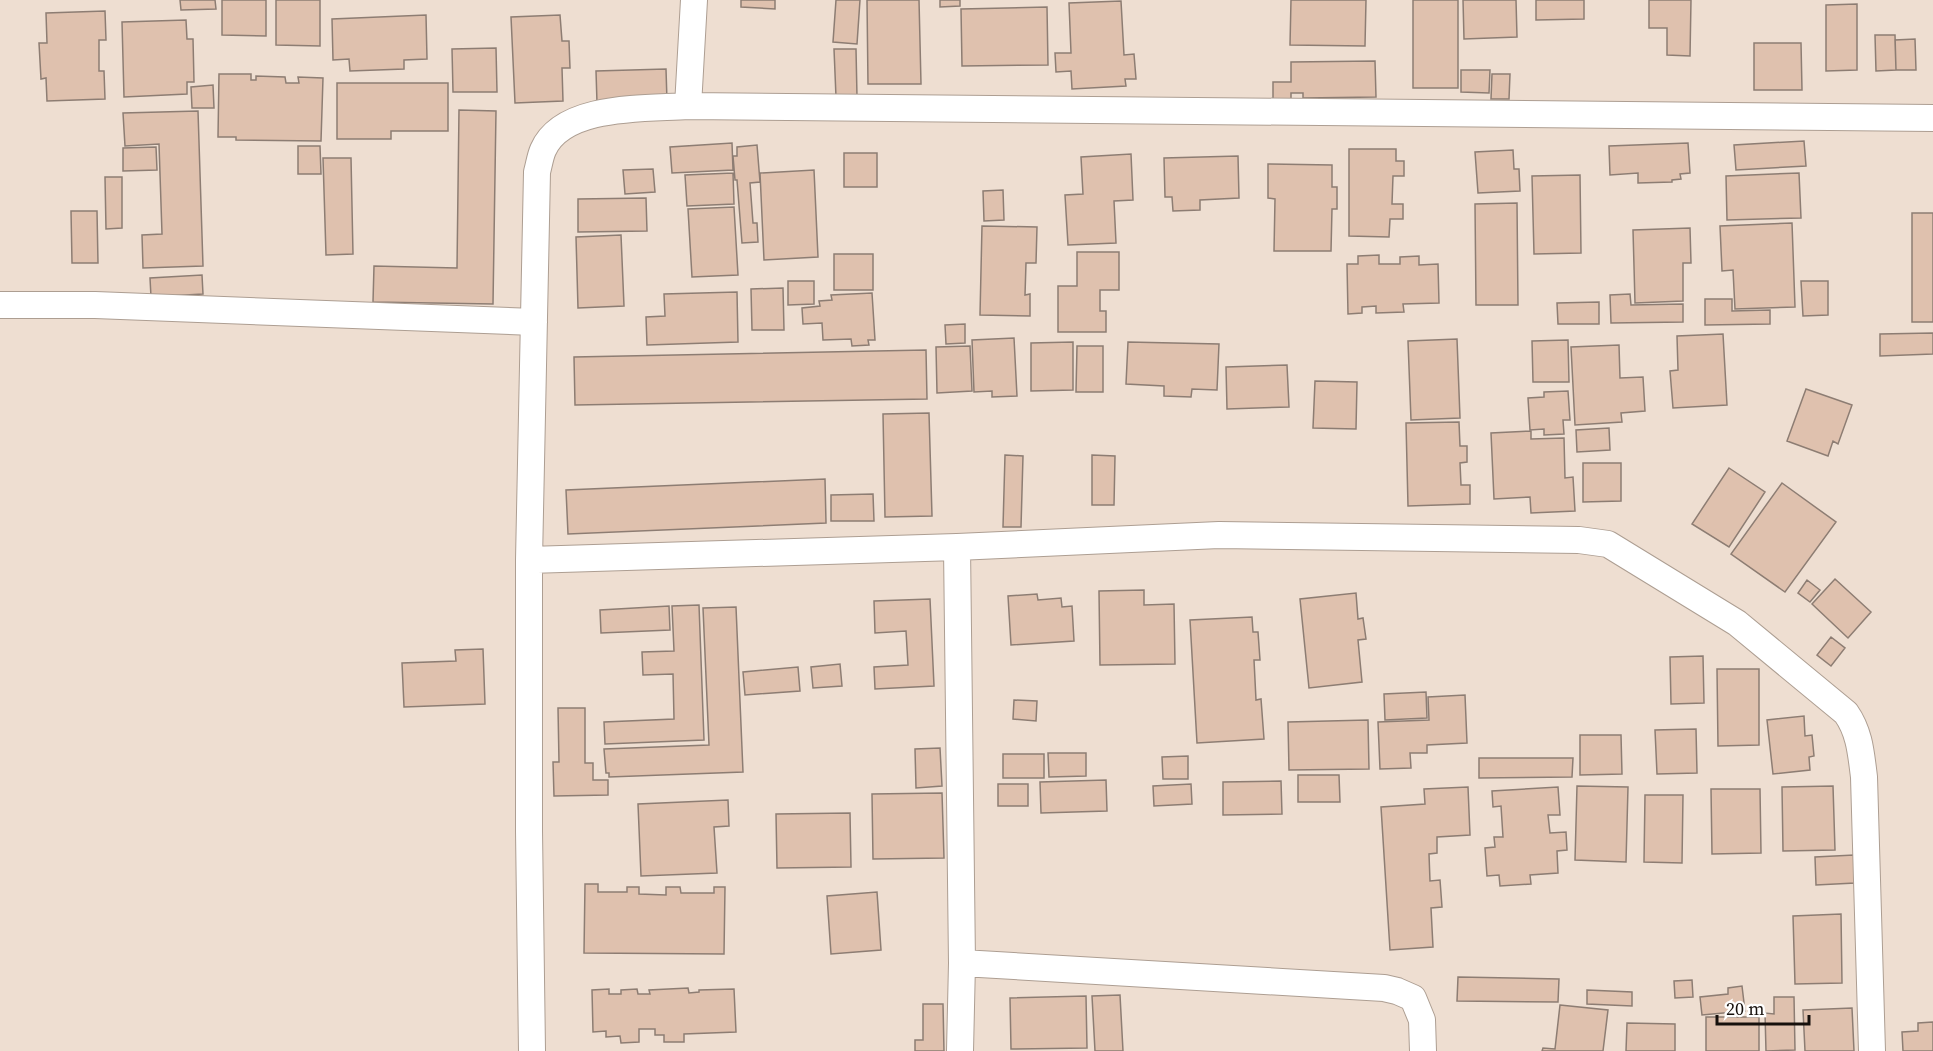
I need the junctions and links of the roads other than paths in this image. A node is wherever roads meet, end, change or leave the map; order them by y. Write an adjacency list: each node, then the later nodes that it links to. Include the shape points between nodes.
1 (694, 0): 2 (street)
2 (688, 106): 3 (street); 5 (street, via 610,111 582,117 560,130 544,148 537,172)
3 (1933, 118)
4 (0, 305): 5 (street, via 95,305)
5 (534, 322): 7 (street)
6 (957, 547): 7 (street); 8 (street); 12 (street, via 1219,535 1579,540 1608,544 1737,623 1846,713 1854,724 1864,777)
7 (530, 560): 9 (street)
8 (962, 963): 10 (street); 11 (street, via 1384,988 1413,998 1422,1020)
9 (532, 1051)
10 (960, 1051)
11 (1423, 1051)
12 (1872, 1051)

